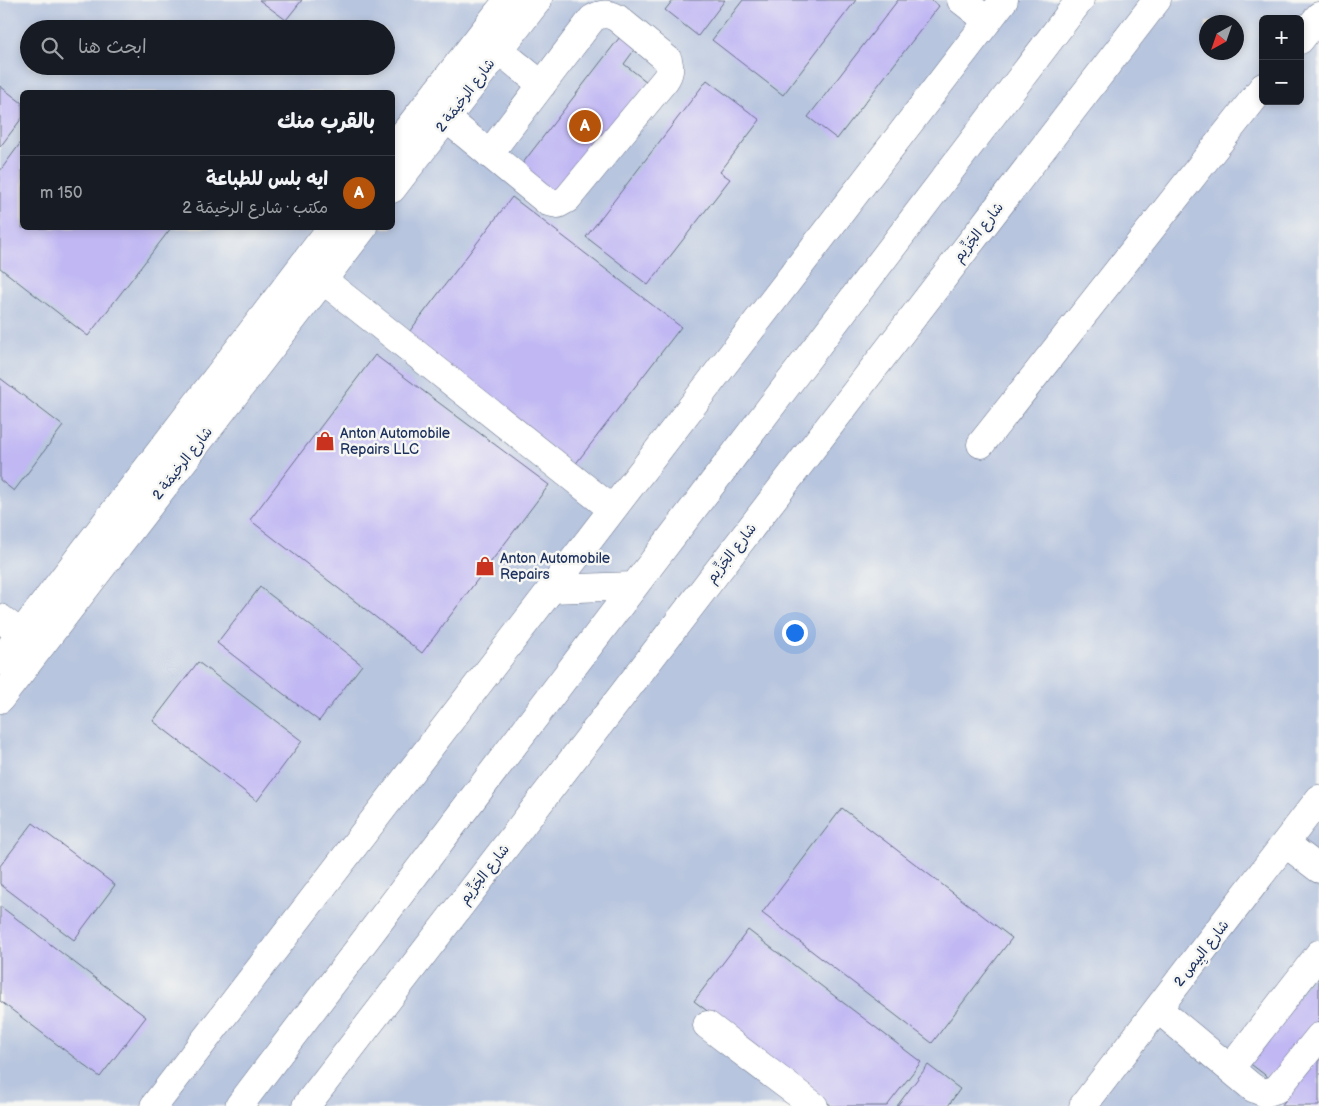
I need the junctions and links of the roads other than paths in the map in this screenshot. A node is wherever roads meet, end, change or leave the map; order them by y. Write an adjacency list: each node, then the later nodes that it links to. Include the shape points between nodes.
1 (508, 0): 13 (street, شارع الرخيمَة 2)
2 (538, 0): 9 (street, شارع الرخيمَة 2)
3 (961, 0): 6 (street)
4 (1080, 0): 22 (street)
5 (1157, 0): 37 (street, شارع الجَزِّيم)
6 (996, 10): 21 (street)
7 (1319, 16): 8 (street)
8 (1304, 35)
9 (499, 50): 10 (street); 12 (street, شارع الرخيمَة 2)
10 (542, 85): 14 (street); 14 (street, via 592,20 602,14 617,18 664,54 670,67 665,80 563,202 548,202)
11 (1259, 92): 20 (street)
12 (447, 119): 14 (street); 15 (street, شارع الرخيمَة 2)
13 (395, 145)
14 (490, 154)
15 (395, 185)
16 (330, 230): 19 (street, شارع الرخيمَة 2)
17 (361, 230): 18 (street, شارع الرخيمَة 2)
18 (323, 280): 19 (street, شارع الرخيمَة 2); 21 (street)
19 (263, 337): 24 (street, شارع الرخيمَة 2); 26 (street, شارع الرخيمَة 2)
20 (981, 444)
21 (612, 509): 23 (street)
22 (633, 586): 23 (street); 36 (street)
23 (551, 589): 35 (street)
24 (10, 626): 25 (street, شارع الرخيمَة 2)
25 (0, 661)
26 (0, 699)
27 (1319, 799): 28 (street, شارع البِيص 2)
28 (1285, 843): 29 (street); 31 (street, شارع البِيص 2)
29 (1319, 869)
30 (1319, 954): 34 (street)
31 (1158, 1009): 34 (street); 39 (street, شارع البِيص 2)
32 (707, 1025): 38 (street)
33 (1319, 1037): 34 (street, via 1272,1092 1253,1088)
34 (1230, 1069)
35 (154, 1106)
36 (239, 1106)
37 (306, 1106)
38 (814, 1106)
39 (1084, 1106)

